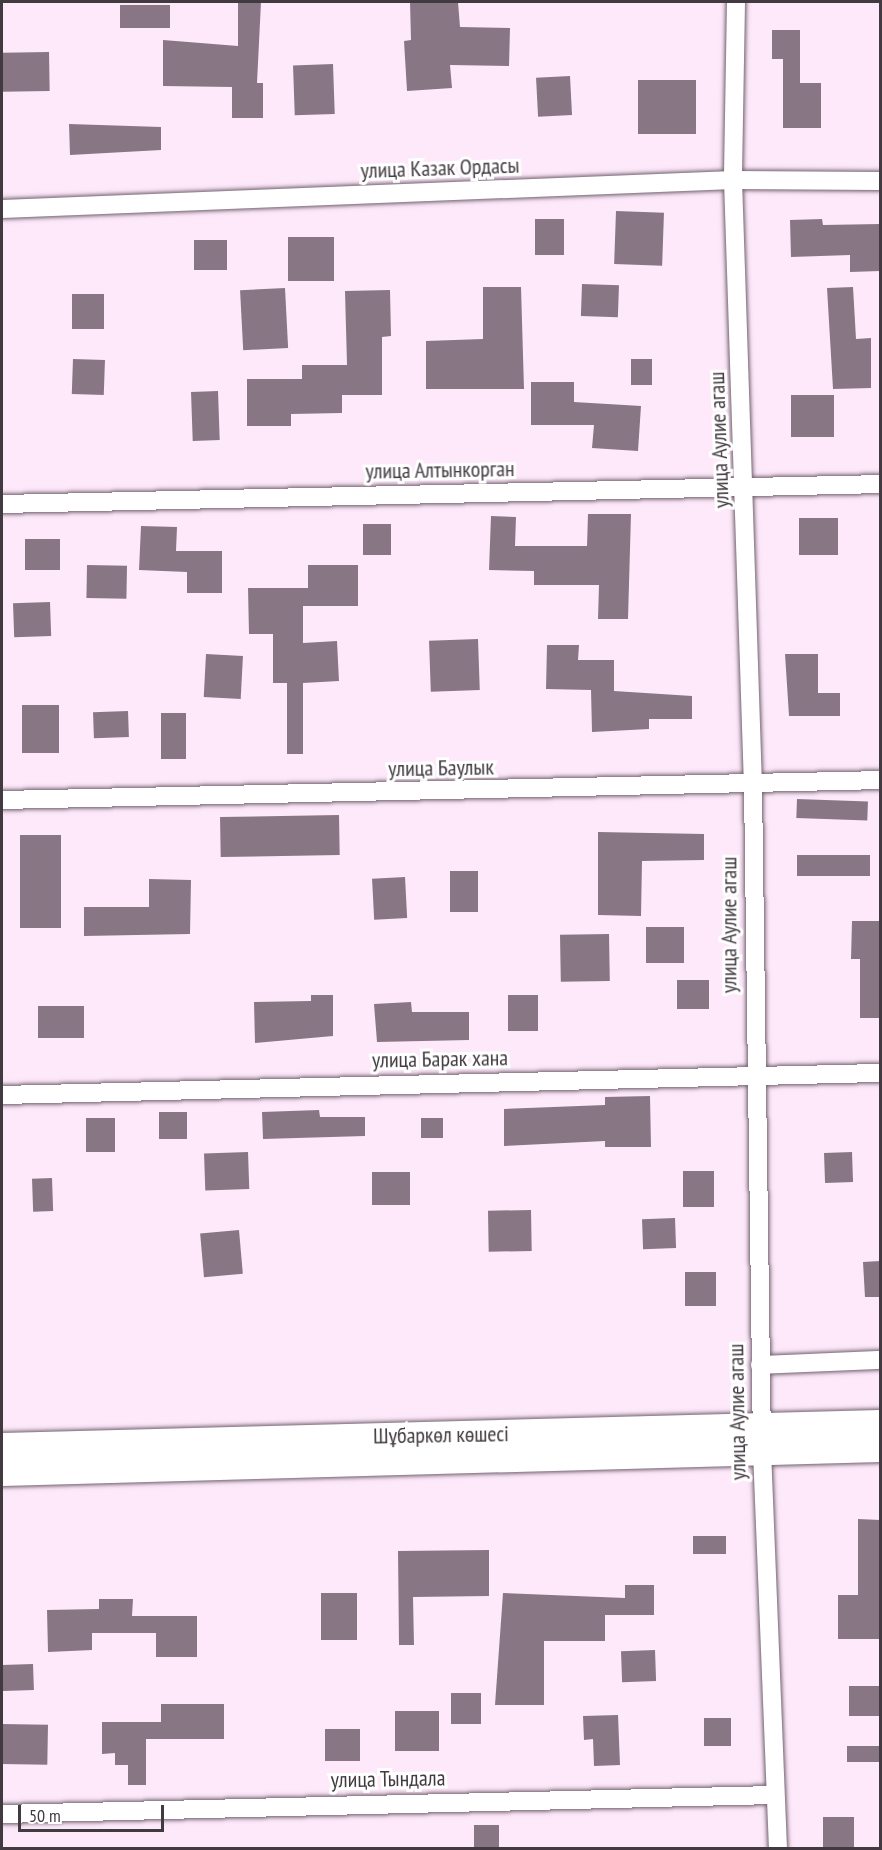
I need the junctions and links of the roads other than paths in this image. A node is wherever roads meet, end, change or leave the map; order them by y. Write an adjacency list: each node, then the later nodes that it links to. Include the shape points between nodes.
1 (736, 2): 2 (street, улица Аулие агаш)
2 (733, 180): 3 (street, улица Казак Ордасы); 4 (street, улица Казак Ордасы); 6 (street, улица Аулие агаш)
3 (880, 181)
4 (2, 209)
5 (880, 484): 6 (street, улица Алтынкорган)
6 (745, 487): 7 (street, улица Алтынкорган); 9 (street, улица Аулие агаш)
7 (2, 504)
8 (880, 780): 9 (street, улица Баулык)
9 (753, 786): 10 (street, улица Баулык); 12 (street, улица Аулие агаш)
10 (2, 800)
11 (880, 1073): 12 (street, улица Барак хана)
12 (754, 1077): 13 (street, улица Барак хана); 15 (street, улица Аулие агаш)
13 (2, 1095)
14 (880, 1360): 15 (street)
15 (760, 1365): 17 (street, улица Аулие агаш)
16 (880, 1423): 17 (street, Шұбаркөл көшесі)
17 (762, 1439): 18 (street, Шұбаркөл көшесі); 19 (street, Шұбаркөл көшесі); 20 (street); 21 (street, улица Аулие агаш)
18 (2, 1446)
19 (880, 1448)
20 (2, 1472)
21 (775, 1795): 22 (street, улица Тындала); 23 (street, улица Аулие агаш)
22 (2, 1814)
23 (778, 1848)

